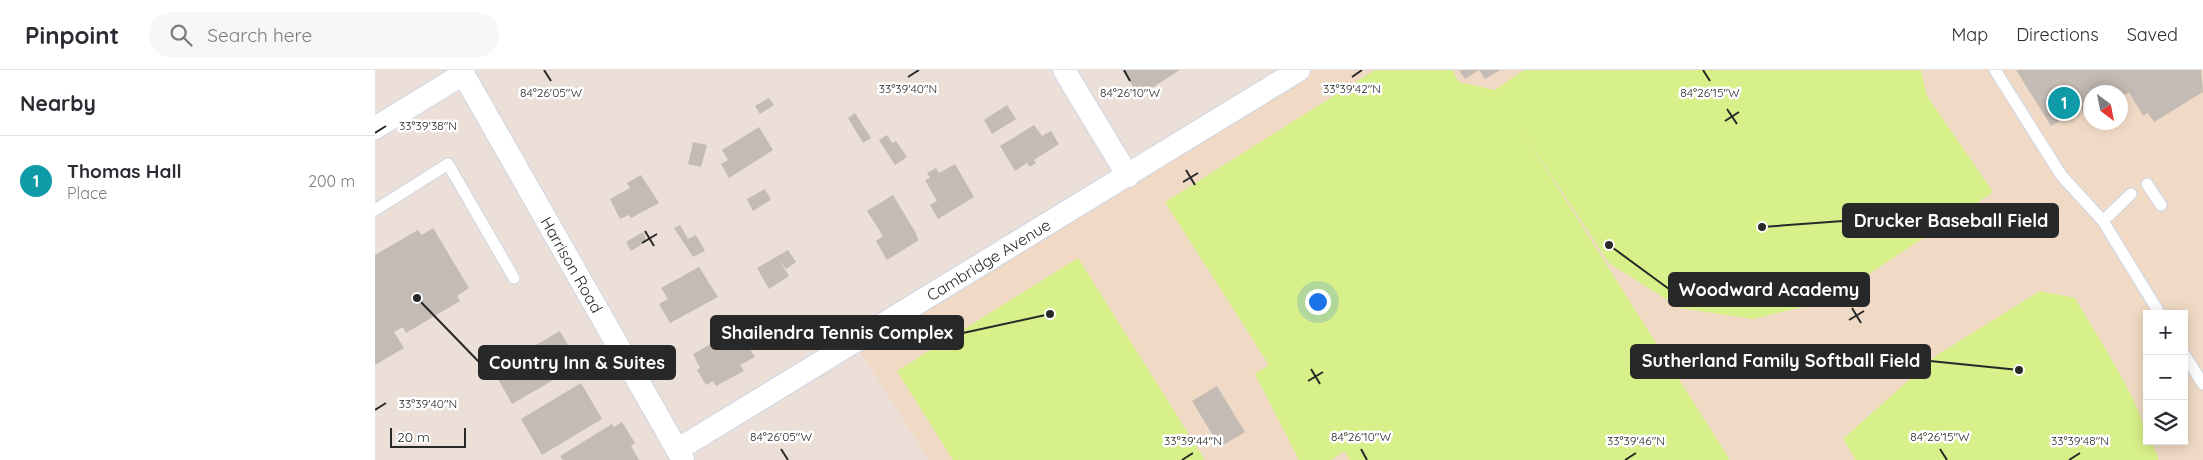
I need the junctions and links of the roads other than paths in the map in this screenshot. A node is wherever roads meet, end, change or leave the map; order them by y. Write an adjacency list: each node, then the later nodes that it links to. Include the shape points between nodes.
1 (1064, 70): 6 (street)
2 (1299, 70): 6 (street, Cambridge Avenue)
3 (1995, 70): 11 (lane, via 2061,175)
4 (462, 72): 5 (street); 16 (street, Harrison Road)
5 (375, 128)
6 (1128, 176): 16 (street, Cambridge Avenue)
7 (2147, 184): 9 (lane)
8 (2131, 194): 11 (lane)
9 (2161, 205)
10 (375, 210): 12 (lane, via 448,164)
11 (2103, 221): 13 (lane)
12 (514, 278)
13 (2158, 310)
14 (2185, 355): 15 (lane)
15 (2203, 384)
16 (680, 455)

